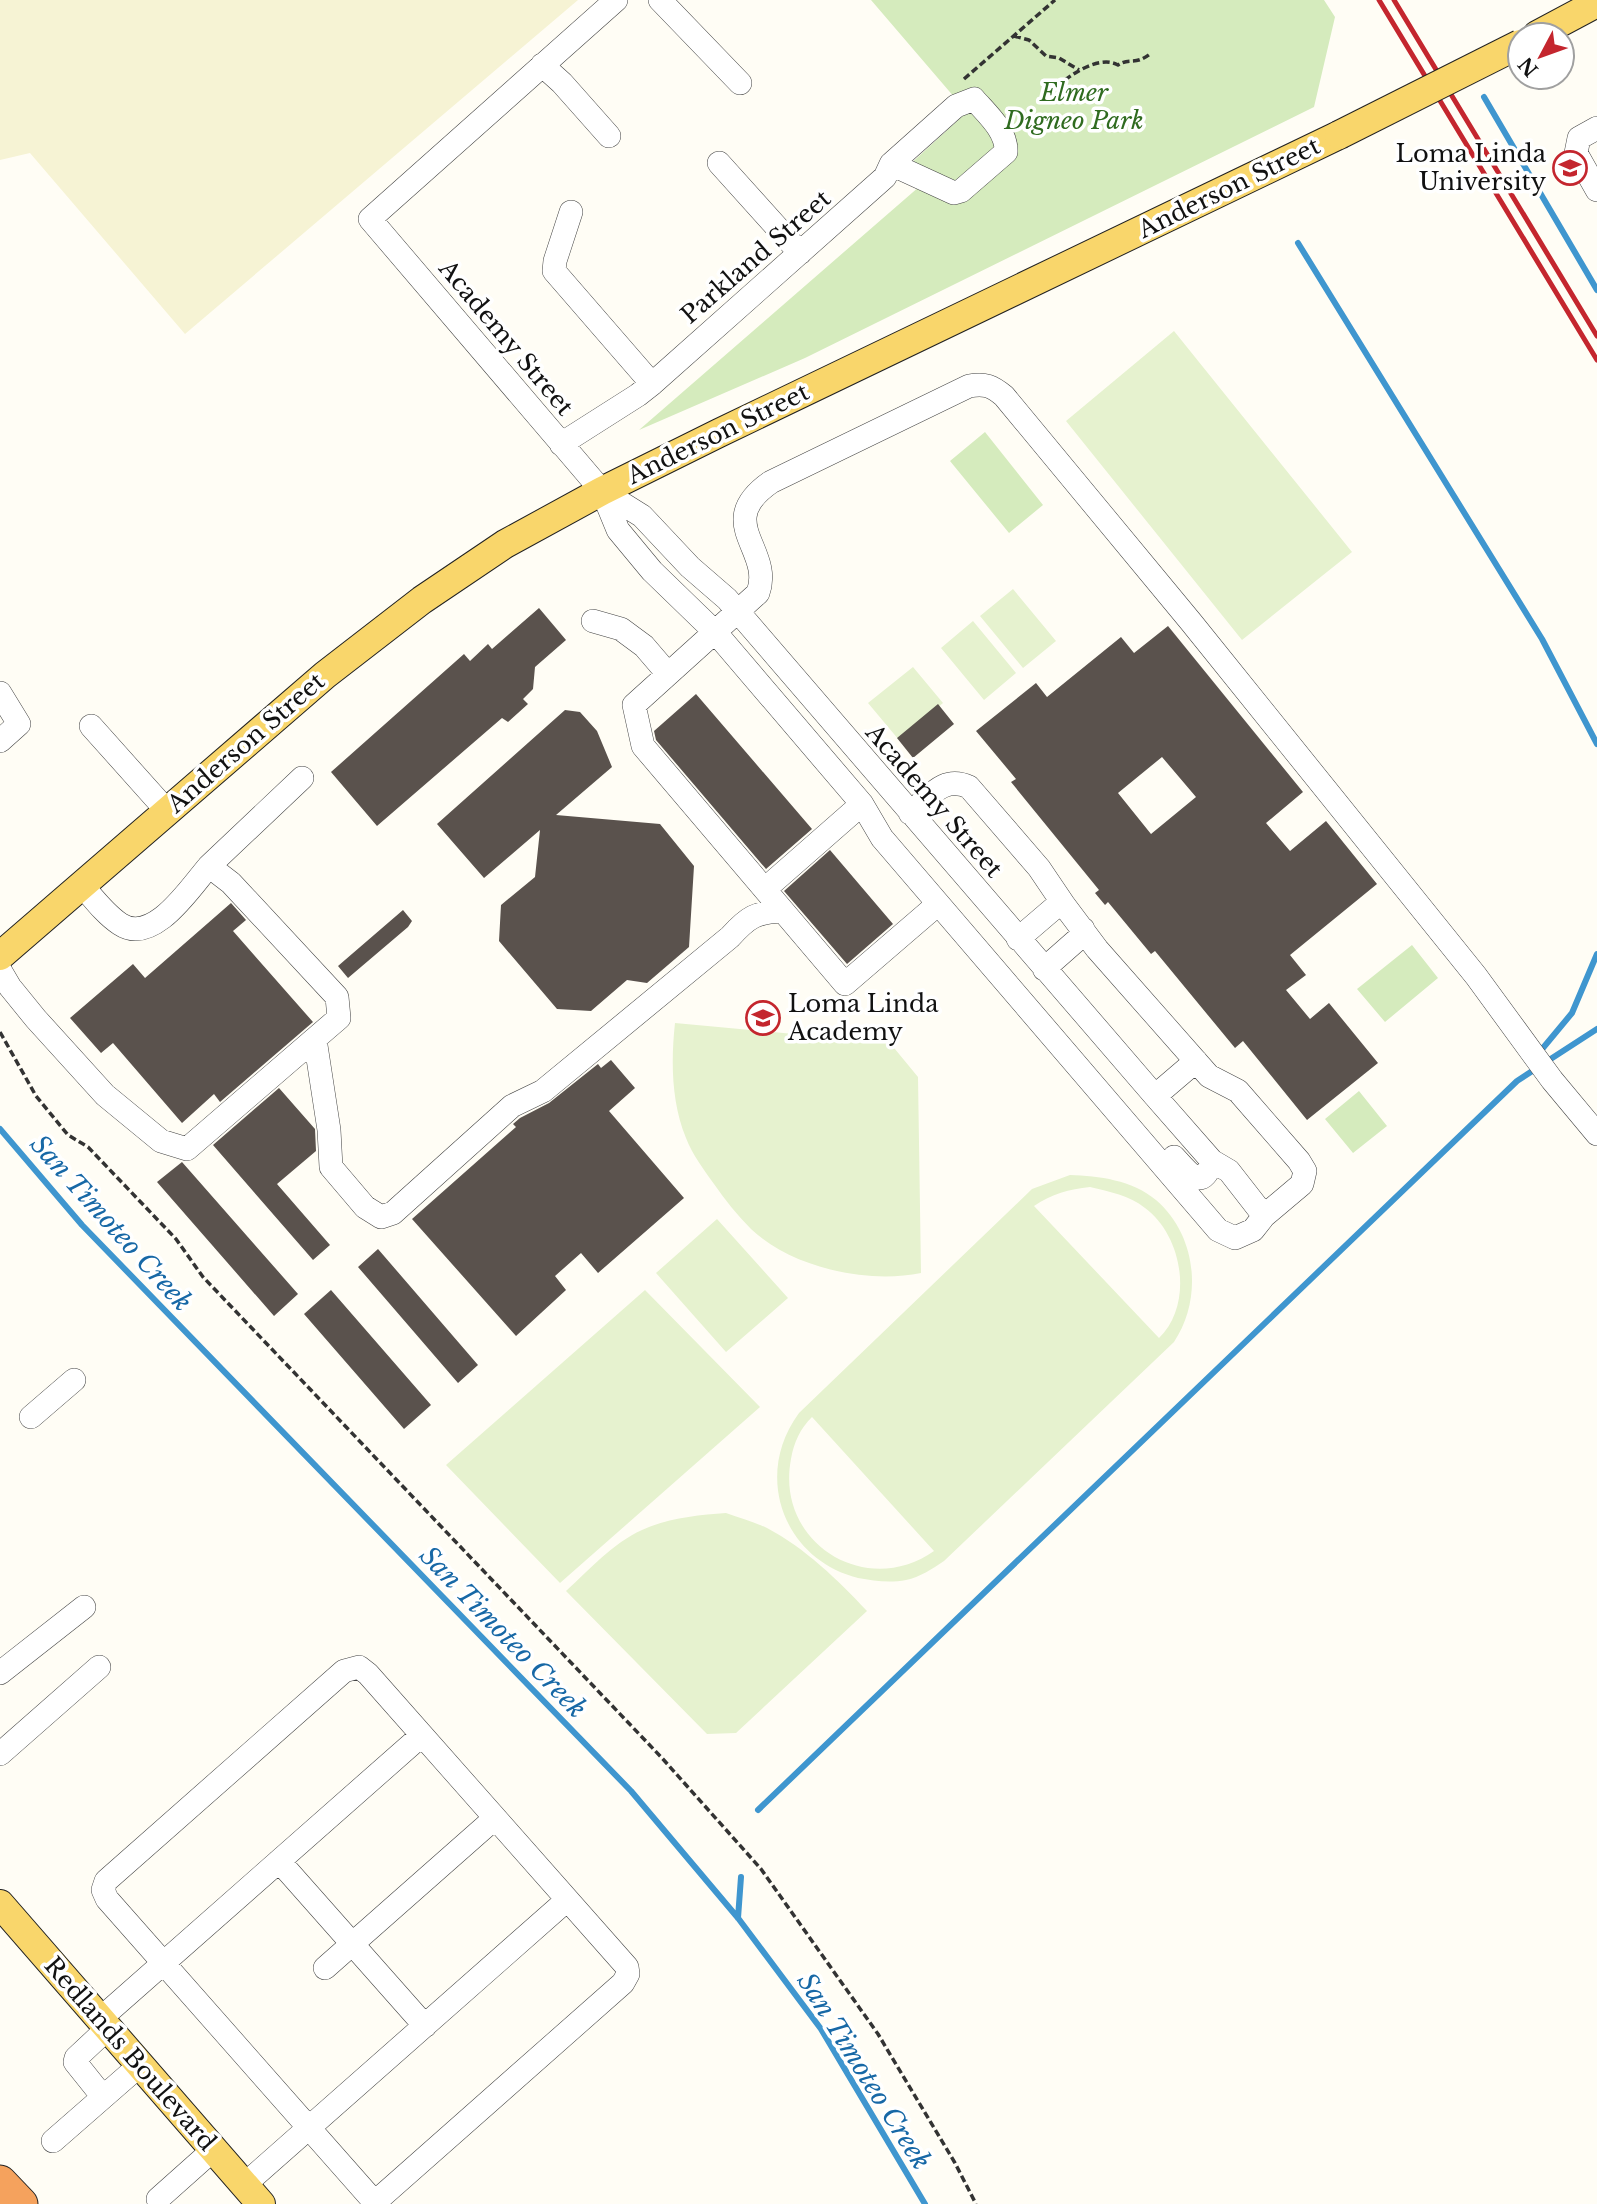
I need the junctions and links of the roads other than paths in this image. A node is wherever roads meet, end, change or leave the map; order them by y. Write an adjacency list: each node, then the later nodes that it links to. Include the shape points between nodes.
1 (616, 0): 6 (street)
2 (660, 0): 7 (street)
3 (1597, 3): 4 (main road)
4 (1563, 21)
5 (1506, 51): 17 (main road, Anderson Street, bridge)
6 (542, 65): 9 (street); 16 (street, Academy Street, via 370,219)
7 (740, 83)
8 (1597, 128): 12 (street, via 1579,138 1576,153)
9 (609, 136)
10 (719, 163): 14 (street)
11 (891, 164): 11 (street, Parkland Street, via 966,92 1006,141 1006,152 954,193); 14 (street, Parkland Street, via 885,177)
12 (1597, 190)
13 (571, 212): 15 (street, via 554,271)
14 (800, 253): 15 (street, Parkland Street)
15 (652, 384): 16 (street, Parkland Street)
16 (561, 444): 17 (street, Academy Street)
17 (602, 491): 18 (street, Academy Street, via 642,516); 20 (street, Academy Street, via 618,530 652,571); 27 (main road, Anderson Street, via 505,544 422,600 325,675)
18 (737, 613): 20 (street); 28 (street, Academy Street); 43 (street, via 760,586 745,525 746,509 756,493 969,386 992,386 1199,633 1476,976)
19 (593, 621): 21 (street, via 621,629 644,646)
20 (716, 633): 21 (street); 26 (street, Academy Street)
21 (668, 674): 31 (street, via 634,705 643,746)
22 (0, 693): 24 (street, via 19,724)
23 (91, 726): 27 (street)
24 (0, 741)
25 (302, 778): 29 (street)
26 (862, 804): 31 (street); 32 (street, Academy Street, via 882,838); 44 (street, Academy Street, via 894,829 1190,1175 1203,1177)
27 (167, 811): 30 (main road, Anderson Street)
28 (910, 813): 33 (street, via 944,784 956,781 969,787 1039,868); 36 (street, Academy Street)
29 (209, 866): 30 (street, via 162,919 144,930 123,927); 40 (street, via 231,883 337,997 339,1018)
30 (82, 885): 37 (main road, Anderson Street)
31 (765, 889): 34 (street)
32 (938, 904): 34 (street, via 845,984); 45 (street, Academy Street, via 1218,1230 1235,1238 1253,1230)
33 (1064, 905): 35 (street); 36 (street)
34 (783, 911): 40 (street, via 746,919 543,1091 512,1106 393,1213 381,1217 365,1207 331,1167)
35 (1083, 929): 38 (street, via 1079,939); 41 (street)
36 (1018, 939): 38 (street, Academy Street)
37 (0, 956)
38 (1044, 969): 42 (street, Academy Street)
39 (0, 970): 40 (street, via 36,1019 105,1095 161,1141 187,1149)
40 (315, 1039)
41 (1196, 1061): 42 (street); 45 (street, via 1209,1076 1238,1091 1305,1171 1302,1184)
42 (1155, 1096): 44 (street, Academy Street)
43 (1597, 1134)
44 (1212, 1161): 45 (street, Academy Street, via 1228,1171)
45 (1264, 1216)
46 (74, 1380): 47 (street)
47 (31, 1417)
48 (84, 1607): 50 (street)
49 (99, 1667): 52 (street)
50 (0, 1673)
51 (422, 1735): 53 (street); 54 (street); 58 (street, via 368,1674 359,1667 344,1671 106,1881 107,1899)
52 (0, 1755)
53 (495, 1818): 55 (street); 57 (street)
54 (279, 1861): 57 (street); 58 (street)
55 (567, 1900): 61 (street); 64 (street, via 626,1967 628,1974 613,1993 382,2196 370,2197)
56 (0, 1904): 60 (main road, Redlands Boulevard)
57 (353, 1944): 59 (street); 61 (street)
58 (163, 1963): 60 (street); 64 (street)
59 (325, 1968)
60 (104, 2023): 62 (main road, Redlands Boulevard); 63 (street, via 75,2062)
61 (425, 2026): 64 (street)
62 (140, 2064): 63 (street); 66 (main road, Redlands Boulevard)
63 (103, 2097): 65 (street)
64 (309, 2128): 68 (street)
65 (53, 2141)
66 (213, 2150): 68 (main road, Redlands Boulevard); 69 (street)
67 (0, 2182): 70 (highway)
68 (252, 2194)
69 (158, 2199)
70 (21, 2204)

